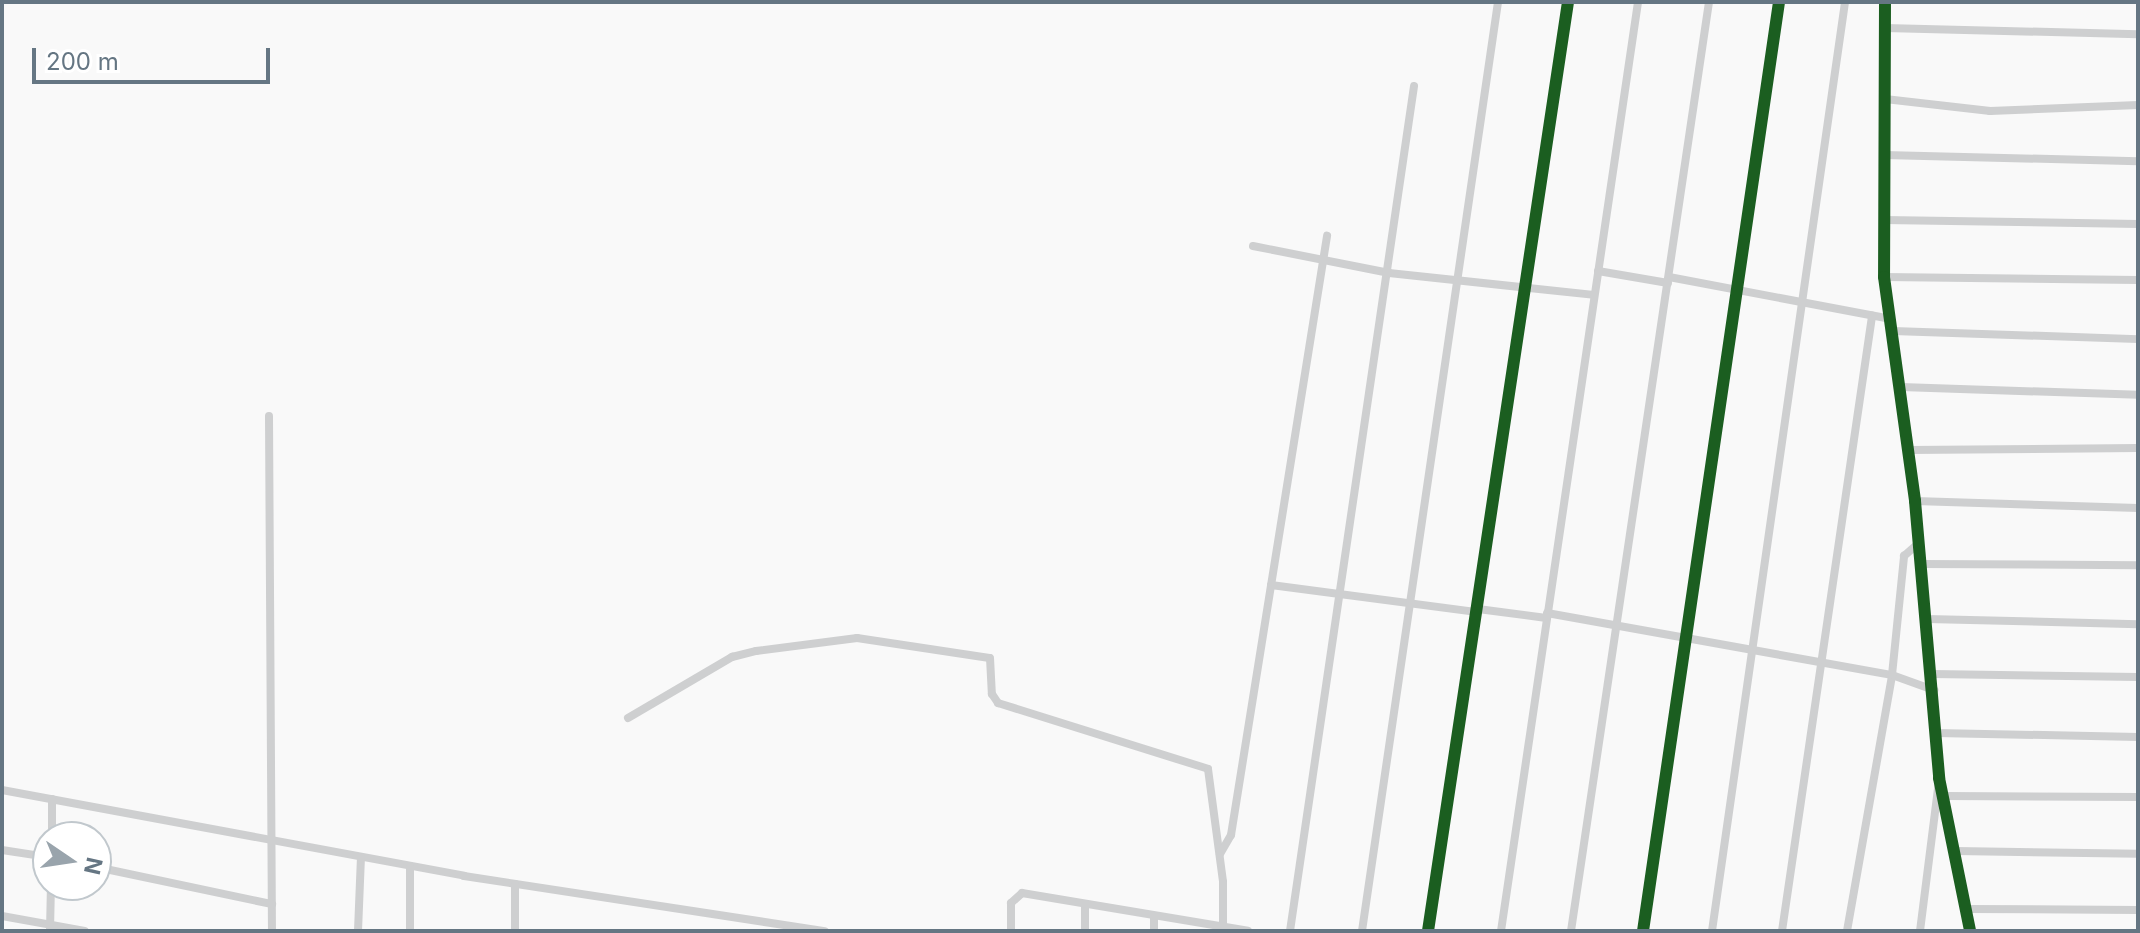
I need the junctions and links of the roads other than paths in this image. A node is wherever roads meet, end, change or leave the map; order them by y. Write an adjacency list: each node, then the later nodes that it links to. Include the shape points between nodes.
1 (1498, 2): 23 (street)
2 (1568, 2): 26 (street)
3 (1638, 2): 20 (street)
4 (1709, 2): 24 (street)
5 (1779, 2): 27 (street)
6 (1845, 2): 29 (street)
7 (1885, 2): 8 (street)
8 (1885, 28): 9 (street); 11 (street)
9 (2138, 34)
10 (1414, 86): 21 (street)
11 (1885, 99): 12 (street, via 1990,111); 13 (street)
12 (2138, 105)
13 (1884, 155): 14 (street); 15 (street)
14 (2138, 161)
15 (1884, 220): 16 (street); 22 (street)
16 (2138, 224)
17 (1327, 236): 19 (street)
18 (1253, 246): 19 (street)
19 (1323, 261): 21 (street); 44 (street)
20 (1598, 271): 24 (street); 28 (street)
21 (1389, 273): 23 (street); 45 (street)
22 (1884, 277): 25 (street); 31 (street)
23 (1456, 279): 26 (street); 46 (street)
24 (1668, 280): 27 (street); 50 (street)
25 (2138, 280)
26 (1528, 286): 28 (street); 47 (street)
27 (1735, 291): 29 (street); 52 (street)
28 (1594, 295): 48 (street)
29 (1804, 304): 30 (street); 53 (street)
30 (1872, 316): 31 (street); 54 (street)
31 (1891, 319): 32 (street)
32 (1893, 331): 33 (street); 34 (street)
33 (2138, 339)
34 (1901, 387): 35 (street); 38 (street)
35 (2138, 395)
36 (269, 416): 68 (street)
37 (2138, 448): 38 (street)
38 (1909, 450): 39 (street)
39 (1915, 501): 40 (street); 41 (street)
40 (2138, 508)
41 (1919, 543): 42 (street); 56 (street, via 1904,556)
42 (1920, 564): 43 (street); 49 (street)
43 (2138, 565)
44 (1271, 585): 45 (street); 73 (street, via 1231,835)
45 (1339, 593): 46 (street); 100 (street)
46 (1409, 604): 47 (street); 101 (street)
47 (1477, 611): 48 (street); 102 (street)
48 (1547, 616): 50 (street); 103 (street)
49 (1927, 619): 51 (street); 55 (street)
50 (1616, 623): 52 (street); 104 (street)
51 (2138, 624)
52 (1684, 636): 53 (street); 105 (street)
53 (1754, 650): 54 (street); 106 (street)
54 (1823, 662): 56 (street); 107 (street)
55 (1932, 674): 57 (street); 58 (street)
56 (1892, 675): 58 (street); 108 (street)
57 (2138, 677)
58 (1934, 690): 60 (street)
59 (628, 718): 73 (street, via 732,657 756,651 857,638 990,658 992,694 998,703 1208,769)
60 (1936, 733): 61 (street); 62 (street)
61 (2138, 737)
62 (1939, 778): 64 (street); 109 (street)
63 (2, 790): 66 (street)
64 (1946, 796): 65 (street); 70 (street)
65 (2138, 797)
66 (52, 799): 67 (street); 68 (street)
67 (52, 821)
68 (271, 840): 74 (street); 79 (street)
69 (2, 850): 72 (street)
70 (1956, 851): 71 (street); 81 (street)
71 (2138, 854)
72 (32, 855)
73 (1220, 855): 87 (street)
74 (361, 857): 75 (street); 91 (street)
75 (410, 866): 77 (street); 92 (street)
76 (112, 870): 79 (street)
77 (515, 884): 85 (street); 93 (street)
78 (51, 901): 86 (street)
79 (272, 904): 90 (street)
80 (1085, 905): 84 (street); 96 (street, via 1014,896); 97 (street)
81 (1966, 909): 82 (street); 110 (street)
82 (2138, 910)
83 (2, 916): 86 (street)
84 (1154, 918): 87 (street); 98 (street)
85 (742, 920): 88 (street); 94 (street)
86 (50, 928): 89 (street)
87 (1223, 929): 99 (street)
88 (806, 930): 95 (street)
89 (85, 931)
90 (272, 931)
91 (358, 931)
92 (410, 931)
93 (515, 931)
94 (742, 931)
95 (825, 931)
96 (1011, 931)
97 (1085, 931)
98 (1154, 931)
99 (1248, 931)
100 (1290, 931)
101 (1362, 931)
102 (1428, 931)
103 (1501, 931)
104 (1571, 931)
105 (1643, 931)
106 (1712, 931)
107 (1782, 931)
108 (1847, 931)
109 (1920, 931)
110 (1970, 931)

